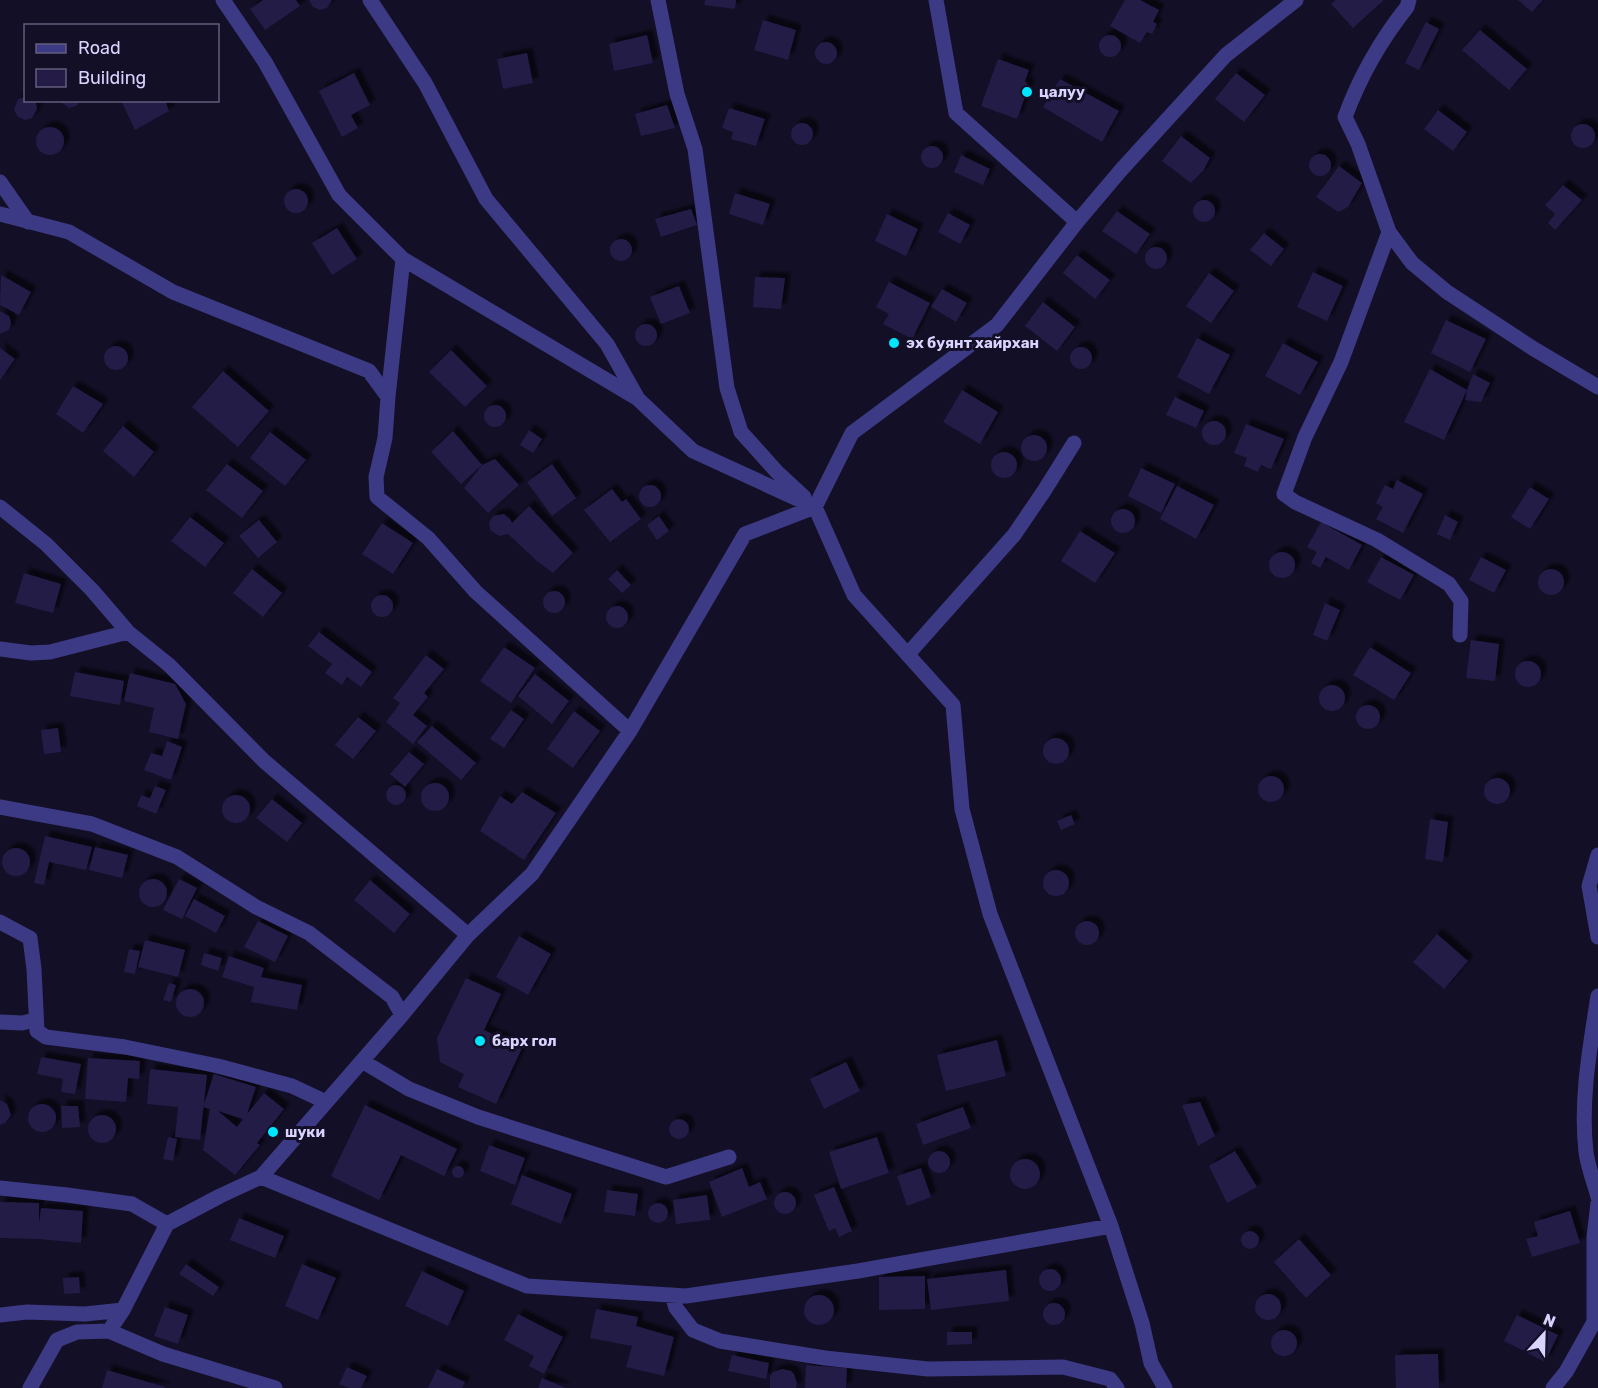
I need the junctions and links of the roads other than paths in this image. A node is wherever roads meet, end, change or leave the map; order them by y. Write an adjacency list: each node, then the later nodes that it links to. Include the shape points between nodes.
1 (223, 0): 12 (street, via 266,62 339,195)
2 (370, 0): 15 (street, via 425,83 486,199 607,344)
3 (658, 0): 18 (street, via 677,94 695,149 727,388 741,432)
4 (936, 0): 10 (street, via 956,113)
5 (1296, 0): 10 (street, via 1226,55)
6 (1409, 0): 11 (street, via 1374,52 1345,117)
7 (0, 182): 9 (street)
8 (0, 214): 9 (street)
9 (28, 222): 14 (street, via 69,232 173,291 369,371)
10 (1077, 222): 18 (street, via 997,325 852,433)
11 (1389, 232): 13 (street, via 1412,263 1448,292); 20 (street, via 1341,362 1305,437 1284,494 1377,540 1449,584 1461,601)
12 (403, 259): 14 (street); 15 (street)
13 (1598, 387)
14 (388, 397): 23 (street, via 385,438 376,477 377,497 428,538 476,592)
15 (638, 399): 18 (street, via 693,451)
16 (1074, 443): 22 (street, via 1014,535)
17 (0, 507): 19 (street, via 46,544)
18 (815, 507): 22 (street, via 854,595); 23 (street, via 745,534)
19 (129, 632): 21 (street, via 50,652); 27 (street, via 169,665 264,761)
20 (1460, 635)
21 (0, 649)
22 (908, 654): 41 (street, via 953,705 962,809 990,914)
23 (630, 731): 27 (street, via 532,874)
24 (0, 807): 30 (street, via 92,824 177,857 256,907 309,933 392,998)
25 (1598, 855): 28 (street, via 1589,886)
26 (0, 922): 31 (street, via 30,938)
27 (468, 934): 30 (street)
28 (1598, 937)
29 (1598, 996): 38 (street, via 1585,1103 1586,1153)
30 (402, 1016): 33 (street)
31 (35, 1020): 32 (street); 34 (street, via 37,1031 46,1037 125,1047 218,1066 292,1086)
32 (0, 1022)
33 (362, 1061): 34 (street); 35 (street, via 409,1089 478,1117 666,1177)
34 (326, 1102): 36 (street)
35 (729, 1157)
36 (261, 1177): 40 (street); 42 (street, via 527,1286)
37 (0, 1188): 40 (street, via 132,1204)
38 (1598, 1197)
39 (1598, 1203): 50 (street, via 1594,1322)
40 (167, 1224): 43 (street)
41 (1111, 1226): 42 (street, via 858,1271); 49 (street, via 1151,1363)
42 (672, 1295): 48 (street, via 676,1308 693,1330 720,1341 928,1369 1063,1367 1110,1379)
43 (123, 1310): 44 (street); 45 (street)
44 (0, 1315)
45 (109, 1331): 46 (street, via 77,1332 57,1340); 47 (street, via 163,1354)
46 (30, 1388)
47 (275, 1388)
48 (1117, 1388)
49 (1165, 1388)
50 (1553, 1388)

